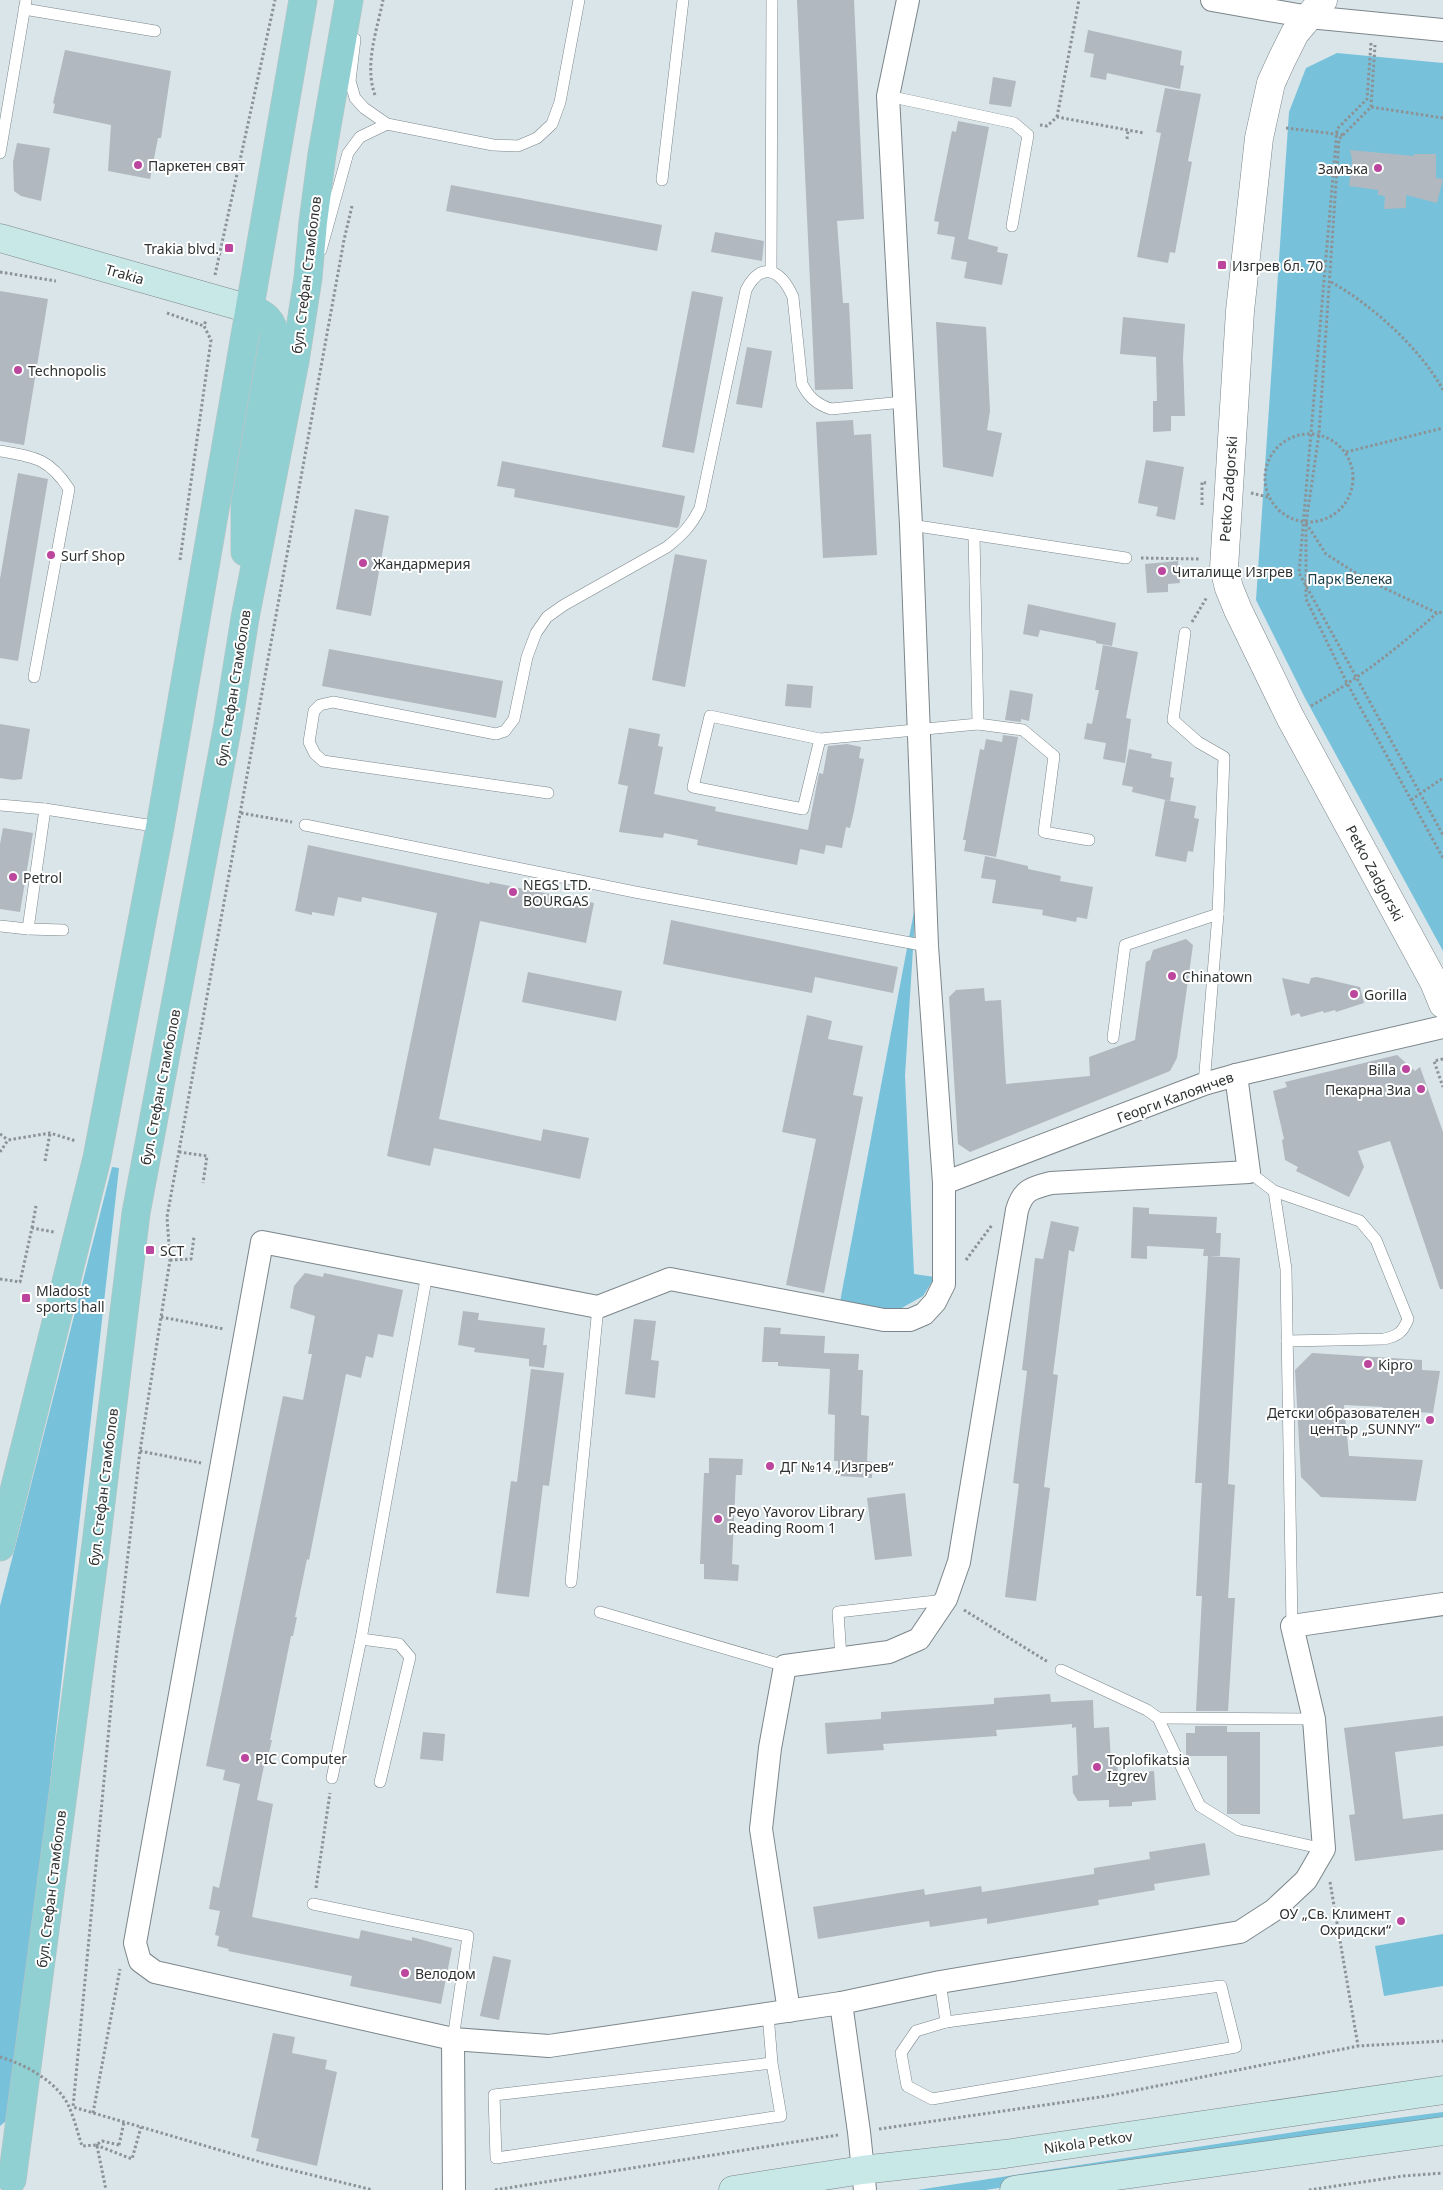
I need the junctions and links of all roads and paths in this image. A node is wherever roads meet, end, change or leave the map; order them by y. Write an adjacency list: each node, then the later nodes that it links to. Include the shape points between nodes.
1 (275, 0): 35 (path)
2 (302, 0): 39 (main road)
3 (351, 0): 19 (lane, via 355,39 350,81 355,98); 37 (main road, бул. Стефан Стамболов, via 322,154)
4 (383, 0): 19 (path, via 370,69)
5 (579, 0): 23 (lane, via 560,102 552,124 537,138 518,146 493,145)
6 (683, 0): 31 (lane)
7 (772, 0): 36 (lane)
8 (908, 0): 16 (street)
9 (1079, 0): 20 (path)
10 (1212, 0): 12 (street)
11 (25, 4): 15 (lane); 18 (lane)
12 (1316, 8): 13 (street); 28 (street, Petko Zadgorski, via 1295,33 1271,83)
13 (1375, 23): 14 (street); 17 (path); 26 (path, via 1367,99 1337,129)
14 (1443, 30)
15 (155, 31)
16 (888, 96): 22 (lane); 41 (street)
17 (1371, 107): 21 (path); 27 (path)
18 (4, 110): 30 (lane)
19 (378, 116): 23 (lane)
20 (1057, 117): 22 (path, via 1047,126); 24 (path)
21 (1443, 118)
22 (1014, 123): 33 (lane, via 1028,135)
23 (387, 124): 37 (lane, via 360,137 348,153 324,245)
24 (1128, 130): 25 (path); 29 (path)
25 (1144, 133)
26 (1336, 134): 27 (path); 28 (path, via 1281,128 1279,140); 43 (path)
27 (1344, 135): 38 (path, via 1339,139)
28 (1259, 138): 61 (street, Petko Zadgorski, via 1240,311 1224,560 1228,588)
29 (1127, 139)
30 (0, 153)
31 (662, 180)
32 (354, 197): 71 (path)
33 (1012, 226)
34 (0, 238): 39 (main road, Trakia)
35 (218, 259)
36 (771, 272): 41 (lane, via 788,285 793,297 802,384 808,396 831,409); 66 (lane, via 761,272 751,280 746,290 700,508 693,522 682,536 667,546 547,618 536,633 514,720 505,731 496,734 333,702 320,704 314,711 309,742 323,761)
37 (308, 278): 56 (main road, бул. Стефан Стамболов, via 296,361)
38 (1331, 282): 40 (path, via 1356,296 1405,340); 44 (path)
39 (250, 309): 56 (main road, via 266,317 274,336 245,504); 73 (main road)
40 (1443, 390)
41 (903, 402): 48 (street)
42 (1443, 428): 46 (path)
43 (1310, 433): 44 (path); 47 (path); 47 (path, via 1291,437 1278,445 1267,460 1264,476 1268,496 1277,509)
44 (1319, 434): 46 (path, via 1334,440); 47 (path)
45 (0, 451): 58 (lane, via 33,457 57,471 69,489)
46 (1346, 452): 47 (path, via 1354,483 1349,498 1337,513 1323,521)
47 (1304, 523): 52 (path); 52 (path, via 1299,573); 55 (path, via 1326,554 1365,579)
48 (911, 525): 49 (lane); 63 (street)
49 (974, 535): 50 (lane); 62 (lane)
50 (1126, 558): 51 (path)
51 (1200, 560)
52 (1306, 585): 59 (path); 60 (path, via 1306,600)
53 (1210, 593): 57 (path)
54 (1443, 612): 55 (path)
55 (1437, 613): 59 (path, via 1398,648)
56 (245, 618): 150 (main road, бул. Стефан Стамболов, via 136,1213 95,1554)
57 (1185, 633): 77 (lane, via 1173,720 1198,742 1224,758)
58 (34, 677)
59 (1357, 678): 60 (path); 67 (path)
60 (1348, 685): 61 (path); 68 (path)
61 (1290, 717): 82 (street, Petko Zadgorski)
62 (978, 724): 63 (lane); 75 (lane, via 1023,730 1054,756 1044,832)
63 (919, 730): 64 (lane); 81 (street)
64 (820, 740): 64 (lane, via 803,809 693,787 710,716)
65 (1443, 778): 67 (path)
66 (548, 793)
67 (1420, 794): 68 (path); 74 (path)
68 (1411, 800): 76 (path)
69 (0, 805): 70 (lane)
70 (45, 809): 73 (lane); 79 (lane)
71 (241, 812): 72 (path); 94 (path)
72 (305, 825): 81 (lane, via 626,890)
73 (160, 827): 115 (main road, via 97,1158)
74 (1443, 835)
75 (1089, 840)
76 (1443, 858)
77 (1218, 914): 84 (lane, via 1125,945); 87 (lane)
78 (0, 926): 79 (lane)
79 (28, 930): 80 (lane)
80 (63, 930)
81 (927, 946): 98 (street)
82 (1443, 1004)
83 (1443, 1028): 86 (street, Георги Калоянчев)
84 (1113, 1038)
85 (1443, 1058): 88 (path, via 1434,1060)
86 (1236, 1075): 87 (street, Георги Калоянчев); 96 (street)
87 (1204, 1084): 98 (street, Георги Калоянчев)
88 (1443, 1086)
89 (50, 1132): 91 (path); 92 (path); 95 (path)
90 (0, 1134): 91 (path)
91 (8, 1140): 93 (path)
92 (84, 1143)
93 (0, 1152)
94 (179, 1152): 97 (path, via 208,1156); 105 (path, via 166,1216)
95 (45, 1161)
96 (1249, 1172): 99 (lane); 101 (street, via 1051,1183 1033,1187 1021,1197)
97 (203, 1183)
98 (944, 1183): 108 (street)
99 (1274, 1191): 112 (lane, via 1286,1269); 112 (lane, via 1360,1221 1369,1229 1408,1319 1404,1330 1384,1339)
100 (36, 1206): 102 (path)
101 (1017, 1212): 108 (path, via 1000,1214 962,1266); 117 (street, via 959,1562)
102 (32, 1228): 103 (path); 107 (path, via 20,1282)
103 (62, 1234)
104 (194, 1237): 105 (path, via 191,1260)
105 (170, 1260): 110 (path)
106 (427, 1274): 109 (street); 111 (street, via 262,1242); 121 (lane)
107 (0, 1279)
108 (944, 1284): 109 (street, via 924,1314 910,1320 884,1320 670,1279)
109 (598, 1307): 116 (lane)
110 (161, 1318): 111 (path); 113 (path)
111 (246, 1333): 114 (street)
112 (1287, 1341): 120 (lane)
113 (140, 1451): 114 (path); 142 (path, via 114,1675 73,2107)
114 (221, 1467): 131 (street)
115 (0, 1547)
116 (570, 1582)
117 (946, 1600): 122 (street, via 919,1639 889,1652); 122 (lane, via 838,1612); 124 (path)
118 (1443, 1604): 120 (street)
119 (600, 1612): 123 (lane)
120 (1292, 1626): 126 (street)
121 (361, 1639): 127 (lane); 128 (lane, via 399,1644 410,1657)
122 (841, 1658): 123 (street)
123 (785, 1666): 134 (street, via 770,1748 761,1829)
124 (1062, 1670): 125 (lane)
125 (1158, 1718): 126 (lane); 129 (lane, via 1200,1806 1239,1830)
126 (1314, 1719): 129 (street)
127 (332, 1778): 130 (path)
128 (380, 1782)
129 (1324, 1849): 132 (street, via 1306,1880 1274,1910 1240,1932); 138 (path)
130 (313, 1904): 136 (lane, via 468,1936)
131 (135, 1943): 136 (street, via 140,1961 155,1972); 142 (path, via 122,1962)
132 (940, 1982): 133 (street); 135 (lane)
133 (841, 2003): 134 (street); 146 (street)
134 (778, 2013): 136 (street, via 549,2046); 140 (lane)
135 (946, 2022): 135 (lane, via 916,2031 901,2053 907,2086 932,2098 1236,2047 1221,1986)
136 (453, 2039): 153 (street)
137 (1443, 2041): 138 (path)
138 (1358, 2046): 146 (path, via 1107,2096)
139 (0, 2057): 147 (path, bridge, via 39,2074 56,2089 70,2107 82,2146)
140 (772, 2063): 140 (lane, via 781,2116 496,2158 494,2095)
141 (1443, 2090): 149 (main road, Nikola Petkov, via 1005,2154)
142 (93, 2113): 143 (path)
143 (124, 2122): 144 (path); 147 (path, bridge, via 119,2145 102,2141)
144 (141, 2127): 147 (path, via 132,2159); 152 (path, via 267,2164)
145 (1443, 2131): 156 (main road)
146 (859, 2132): 149 (street); 154 (path)
147 (96, 2145): 151 (path)
148 (1443, 2173): 157 (path)
149 (863, 2180): 155 (main road, Nikola Petkov)
150 (11, 2181)
151 (106, 2190)
152 (373, 2190)
153 (454, 2190)
154 (495, 2190)
155 (733, 2190)
156 (1014, 2190)
157 (1309, 2190)

